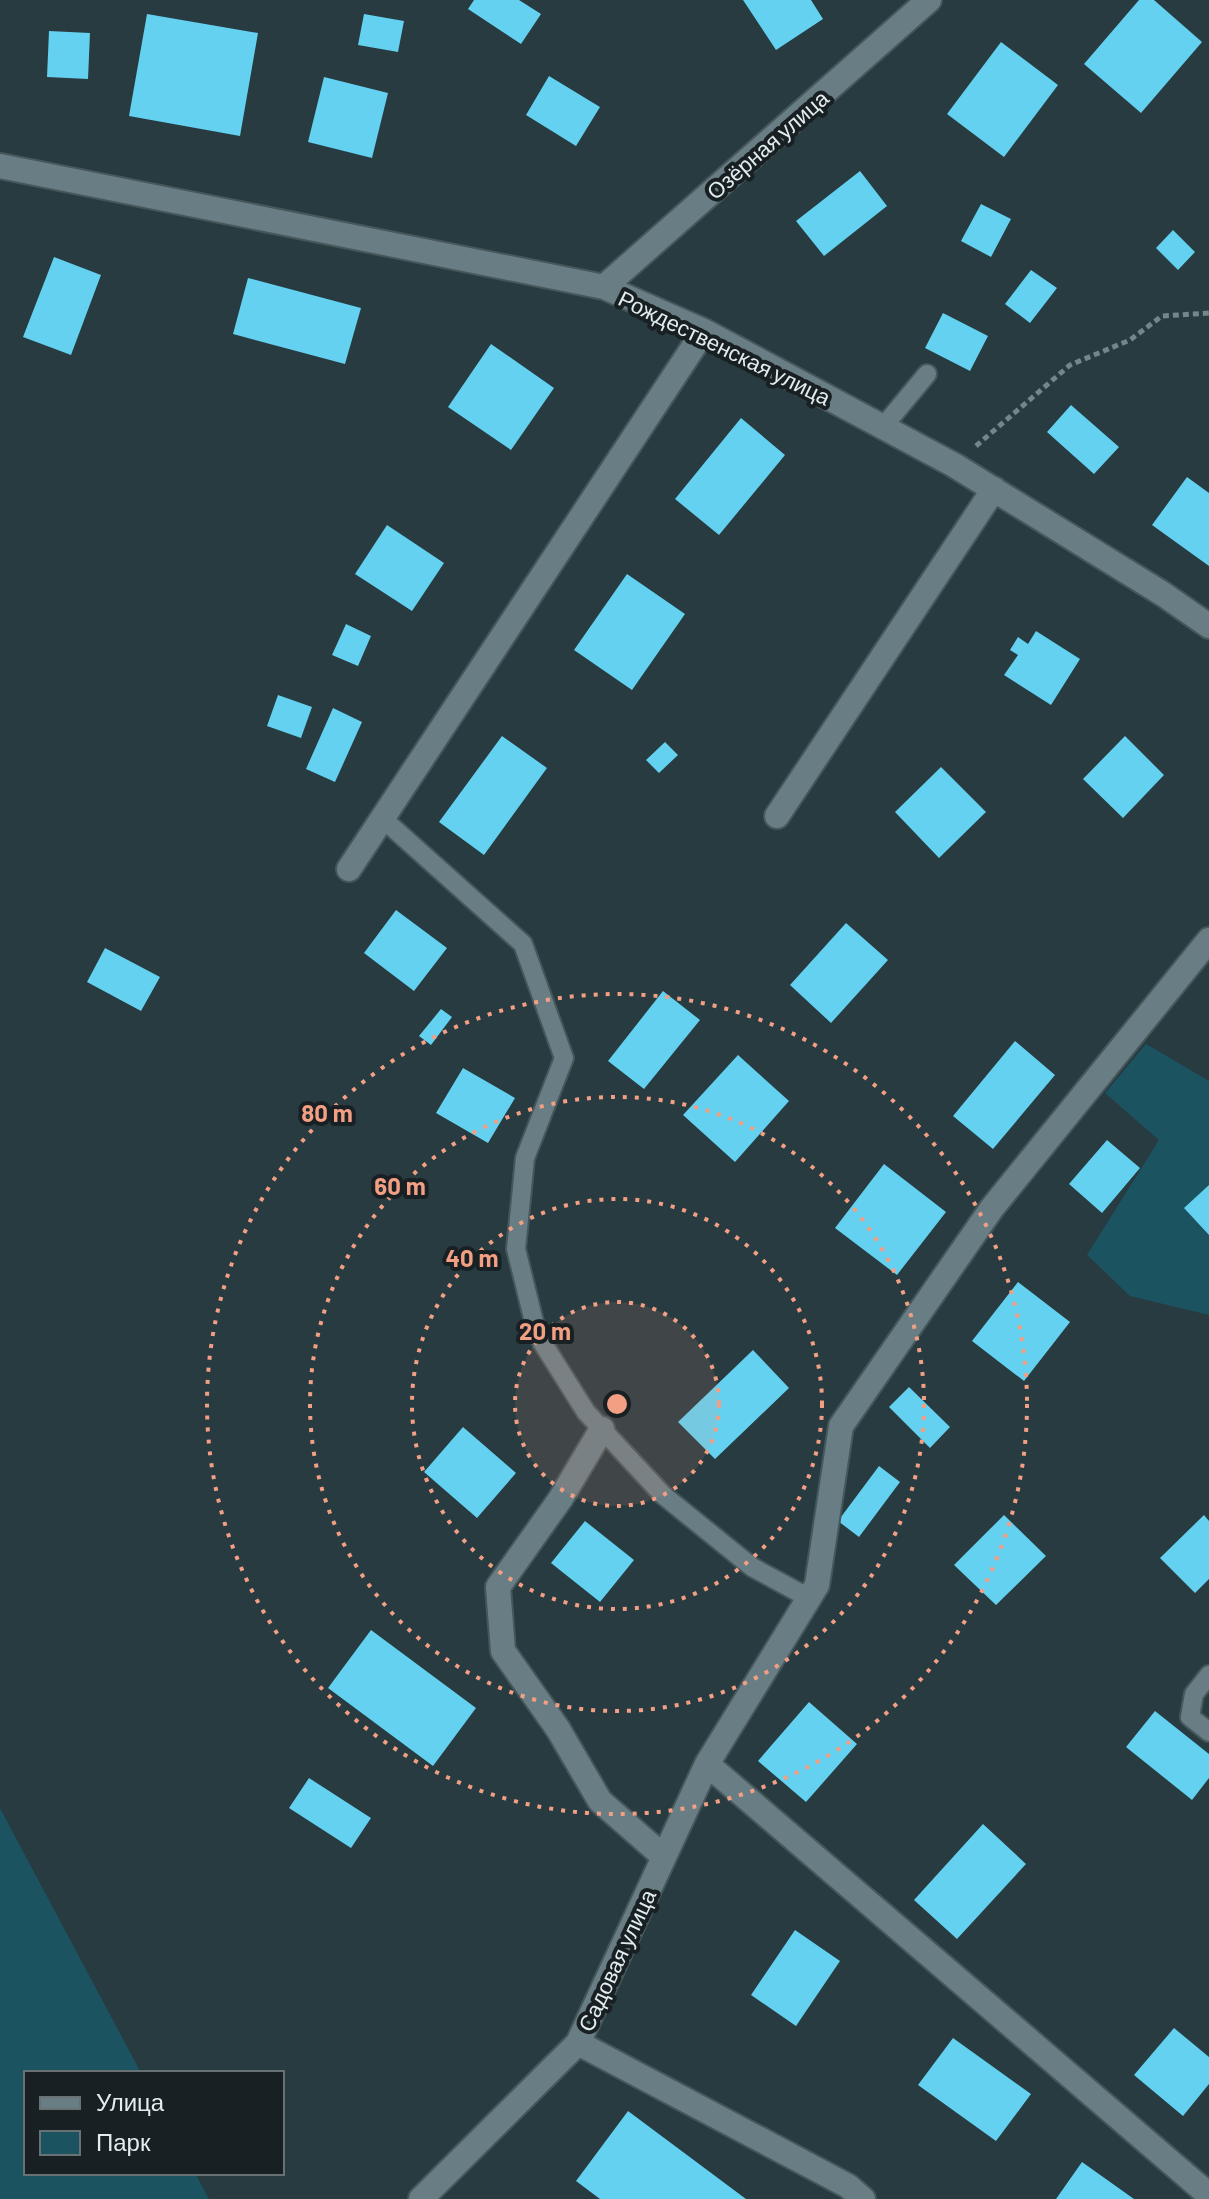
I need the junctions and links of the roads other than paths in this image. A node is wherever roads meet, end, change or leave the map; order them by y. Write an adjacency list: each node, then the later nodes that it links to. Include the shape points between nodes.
1 (929, 0): 3 (street, Озёрная улица)
2 (0, 166): 3 (street, Рождественская улица)
3 (604, 287): 4 (street, Рождественская улица)
4 (704, 331): 6 (street, Рождественская улица); 10 (street)
5 (927, 374): 6 (lane)
6 (883, 427): 7 (street, Рождественская улица)
7 (994, 489): 8 (street, Рождественская улица); 9 (street)
8 (1209, 626)
9 (777, 816)
10 (382, 818): 11 (street); 13 (lane, via 523,944 559,1043 564,1058 525,1158 516,1249 537,1334)
11 (349, 869)
12 (1209, 940): 14 (street, Садовая улица, via 992,1208 841,1426 817,1585)
13 (602, 1429): 14 (lane, via 663,1495 752,1567); 18 (street, via 498,1587 503,1651 600,1801)
14 (809, 1598): 17 (street, Садовая улица)
15 (1209, 1675): 16 (lane, via 1194,1694 1190,1717)
16 (1209, 1732)
17 (707, 1764): 18 (street, Садовая улица); 20 (street)
18 (664, 1857): 19 (street, Садовая улица)
19 (578, 2043): 21 (street, Садовая улица); 22 (street, via 848,2186)
20 (1209, 2195)
21 (421, 2199)
22 (863, 2199)

